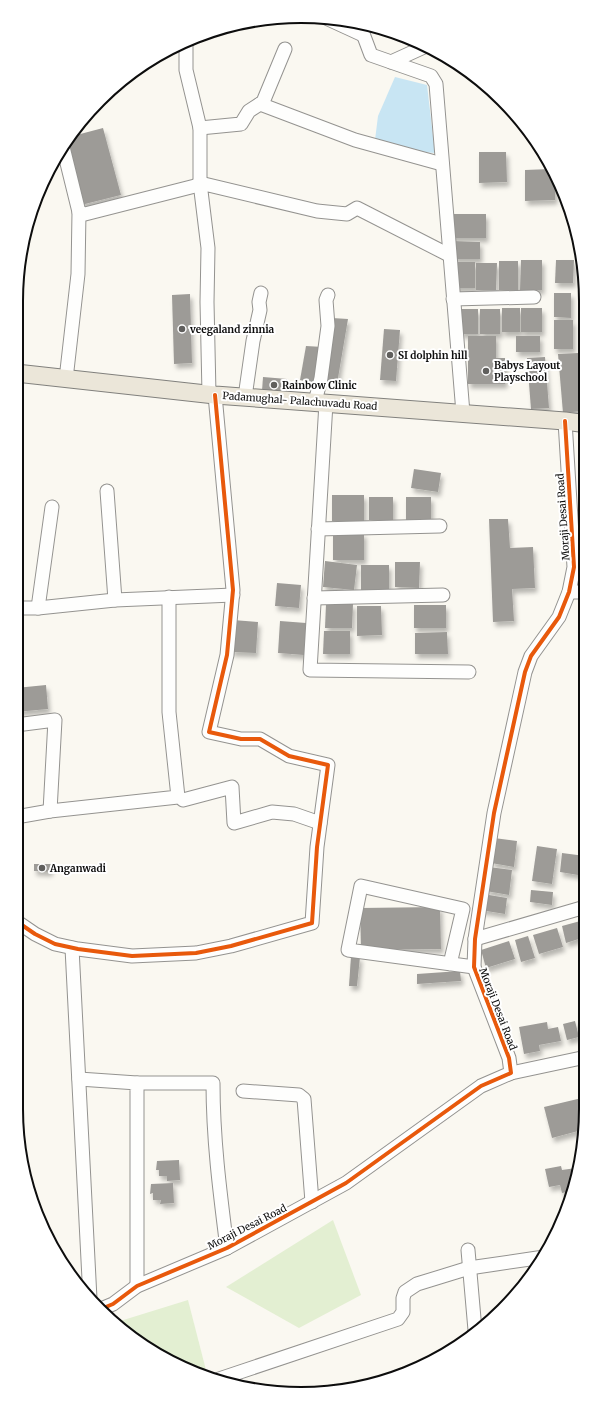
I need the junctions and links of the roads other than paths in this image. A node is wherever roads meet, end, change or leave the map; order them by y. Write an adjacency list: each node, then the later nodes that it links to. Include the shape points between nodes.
1 (361, 29): 5 (street, via 371,55)
2 (186, 48): 7 (street, via 186,70)
3 (285, 49): 6 (street)
4 (419, 49): 5 (street)
5 (391, 62): 9 (street, via 431,76 436,84)
6 (260, 104): 7 (street, via 249,111 241,124); 9 (street, via 355,140)
7 (200, 128): 10 (street)
8 (65, 155): 11 (street)
9 (442, 164): 12 (street)
10 (200, 183): 11 (street, via 85,214); 12 (street, via 317,211 347,214 357,208); 19 (street, via 208,248 207,302)
11 (79, 212): 18 (street, via 78,274)
12 (449, 255): 16 (street)
13 (261, 293): 20 (street)
14 (328, 295): 21 (street, via 328,326)
15 (534, 296): 16 (street)
16 (453, 299): 22 (street)
17 (23, 374): 18 (main road, Padamughal- Palachuvadu Road)
18 (66, 379): 19 (main road, Padamughal- Palachuvadu Road)
19 (212, 394): 20 (main road, Padamughal- Palachuvadu Road); 31 (street)
20 (245, 397): 21 (main road, Padamughal- Palachuvadu Road)
21 (320, 403): 22 (main road, Padamughal- Palachuvadu Road); 28 (street)
22 (463, 413): 23 (main road, Padamughal- Palachuvadu Road)
23 (565, 421): 24 (main road, Padamughal- Palachuvadu Road); 29 (street, Moraji Desai Road, via 574,566)
24 (579, 422)
25 (108, 491): 35 (street)
26 (52, 507): 37 (street)
27 (440, 526): 28 (street)
28 (318, 529): 34 (street)
29 (569, 592): 30 (street); 46 (street, Moraji Desai Road, via 559,617 531,656 525,672 494,813)
30 (579, 592)
31 (233, 595): 33 (street); 43 (street, via 227,656 209,732 260,739 289,756 328,765)
32 (442, 595): 34 (street)
33 (170, 598): 35 (street); 41 (street, via 169,712 178,798)
34 (314, 598): 38 (street, via 310,670)
35 (115, 600): 37 (street)
36 (23, 608): 37 (street)
37 (38, 608)
38 (469, 672)
39 (23, 724): 41 (street, via 55,720)
40 (183, 800): 43 (street, via 232,787 234,823 272,812 294,814)
41 (50, 811): 42 (street)
42 (23, 816)
43 (320, 823): 47 (street, via 312,923 196,953 132,956)
44 (579, 909): 46 (street)
45 (23, 926): 47 (street, via 56,944)
46 (475, 939): 49 (street, Moraji Desai Road)
47 (72, 948): 52 (street)
48 (450, 964): 48 (street, via 348,950 361,886 463,909); 49 (street)
49 (474, 967): 51 (street, Moraji Desai Road, via 509,1058)
50 (579, 1058): 51 (street)
51 (510, 1073): 55 (street, Moraji Desai Road, via 481,1086 346,1183)
52 (79, 1079): 53 (street); 61 (street)
53 (137, 1083): 56 (street, via 213,1083 213,1119); 60 (street)
54 (243, 1091): 55 (street, via 299,1095 304,1099)
55 (312, 1202): 56 (street, Moraji Desai Road)
56 (227, 1248): 60 (street, Moraji Desai Road)
57 (468, 1250): 59 (street)
58 (535, 1258): 59 (street)
59 (469, 1268): 63 (street); 64 (street, via 417,1284 405,1292 403,1312 398,1319)
60 (137, 1286): 62 (street, Moraji Desai Road)
61 (90, 1289)
62 (105, 1307)
63 (475, 1325)
64 (226, 1377)

